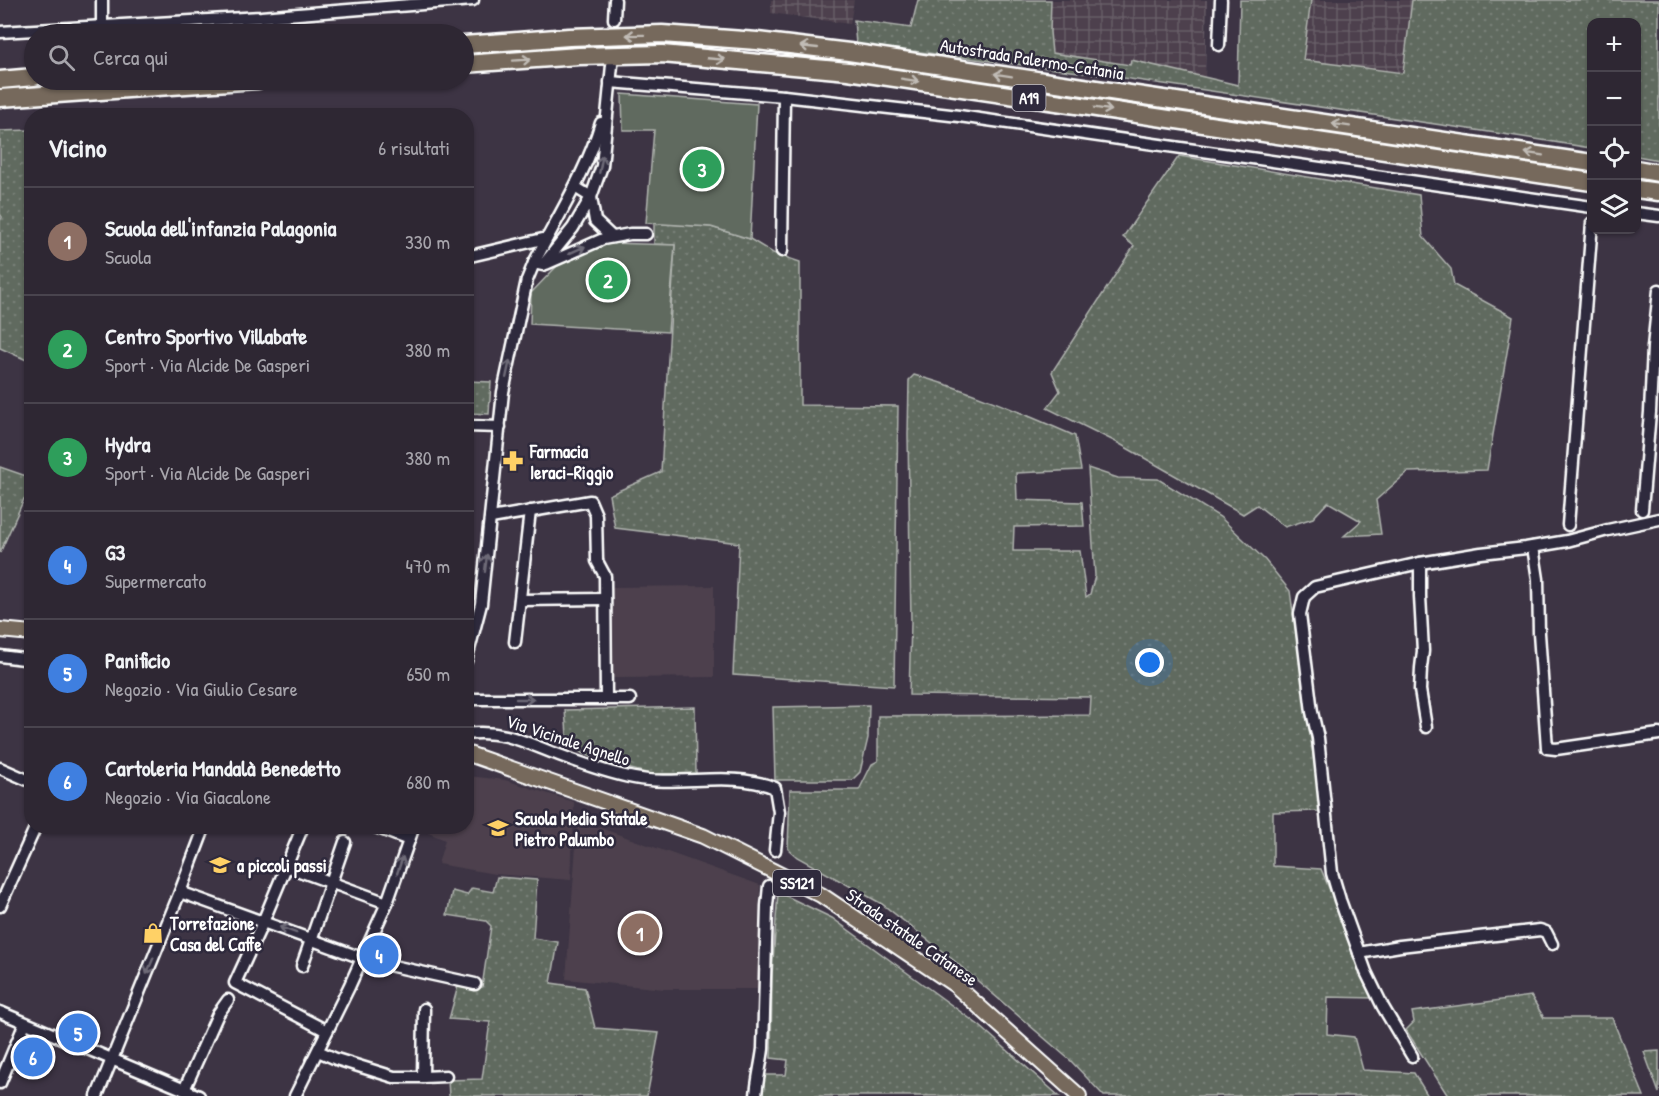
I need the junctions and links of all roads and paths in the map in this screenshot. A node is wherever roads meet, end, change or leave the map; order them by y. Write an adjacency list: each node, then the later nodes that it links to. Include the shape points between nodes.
1 (102, 0): 6 (street)
2 (473, 0): 7 (street)
3 (615, 0): 5 (street)
4 (1221, 0): 11 (street)
5 (614, 19)
6 (102, 24)
7 (137, 24)
8 (24, 31): 9 (street)
9 (0, 32)
10 (474, 44): 21 (highway, Autostrada Palermo-Catania / A19, one-way to 10, via 780,44 662,34)
11 (1219, 45)
12 (474, 63): 24 (highway, A19, one-way to 24, via 662,54 848,71)
13 (612, 64): 16 (street)
14 (24, 78): 15 (highway)
15 (0, 80)
16 (610, 82): 18 (street); 20 (street)
17 (114, 90): 19 (highway)
18 (784, 96): 29 (street, via 959,116); 38 (street)
19 (0, 98)
20 (608, 100): 25 (street, via 595,145); 28 (street, one-way to 20, via 602,166)
21 (1587, 162)
22 (1641, 170): 23 (highway)
23 (1659, 173)
24 (1587, 181)
25 (575, 188): 28 (street); 32 (street)
26 (1641, 190): 27 (highway)
27 (1659, 192)
28 (591, 198): 33 (street); 36 (street, via 595,222)
29 (1587, 206)
30 (1641, 214): 31 (street)
31 (1659, 216)
32 (557, 219): 33 (street); 37 (street)
33 (573, 228): 40 (street)
34 (646, 234): 36 (street)
35 (1591, 234): 48 (street)
36 (612, 237): 40 (street, one-way to 36)
37 (547, 238): 39 (street); 40 (street)
38 (782, 250)
39 (474, 255)
40 (538, 264): 43 (street, one-way to 40, via 503,392 526,280)
41 (1659, 290): 44 (street)
42 (474, 426): 43 (street)
43 (500, 427): 46 (street)
44 (1642, 510)
45 (530, 511): 46 (street); 51 (street, via 590,501 596,514 597,561 605,576); 52 (street)
46 (491, 518): 53 (street, one-way to 46, via 481,604)
47 (1659, 519): 49 (street)
48 (1568, 525)
49 (1533, 547): 50 (street); 64 (street, via 1547,748)
50 (1420, 563): 62 (street, via 1420,690); 86 (street, via 1315,587 1304,597 1300,614 1332,873)
51 (605, 599): 52 (street); 60 (street)
52 (520, 600): 56 (street)
53 (474, 618)
54 (0, 630): 55 (main road)
55 (24, 632)
56 (515, 642)
57 (1, 657): 58 (street)
58 (24, 659)
59 (474, 699): 60 (street, one-way to 60)
60 (606, 699): 61 (street)
61 (630, 699)
62 (1426, 727)
63 (474, 733): 75 (street, Via Vicinale Agnello, via 508,735 575,762 635,778 659,782 734,779 775,788 779,812)
64 (1659, 734)
65 (474, 756): 106 (main road, Strada statale Catanese / SS121, via 703,836 821,896 955,985)
66 (0, 768): 67 (street)
67 (24, 778)
68 (31, 834): 77 (street)
69 (202, 834): 80 (street)
70 (300, 834): 76 (street)
71 (394, 834): 73 (street)
72 (411, 834): 73 (street)
73 (409, 840): 81 (street, one-way to 73)
74 (345, 842): 78 (street)
75 (775, 850)
76 (286, 866): 78 (street); 83 (street)
77 (5, 881): 82 (street)
78 (331, 882): 81 (street); 84 (street)
79 (770, 886): 105 (street, via 763,1049)
80 (180, 892): 83 (street); 97 (street, one-way to 97)
81 (387, 903): 87 (street)
82 (0, 906)
83 (263, 922): 84 (street, one-way to 83); 94 (street, via 235,983)
84 (311, 939): 87 (street); 88 (street)
85 (1552, 944): 86 (street, via 1546,932 1540,930)
86 (1359, 953): 96 (street, via 1383,1007)
87 (363, 958): 89 (street); 94 (street)
88 (302, 966)
89 (475, 984)
90 (228, 1000): 101 (street)
91 (424, 1009): 99 (street)
92 (0, 1012): 93 (street)
93 (25, 1023): 97 (street); 100 (street)
94 (327, 1031): 95 (street)
95 (318, 1050): 99 (street, via 394,1077); 104 (street)
96 (1412, 1056)
97 (111, 1059): 101 (street); 102 (street)
98 (446, 1076): 99 (street)
99 (423, 1077)
100 (0, 1083)
101 (179, 1091): 103 (street)
102 (97, 1096)
103 (199, 1096)
104 (295, 1096)
105 (756, 1096)
106 (1079, 1096)

